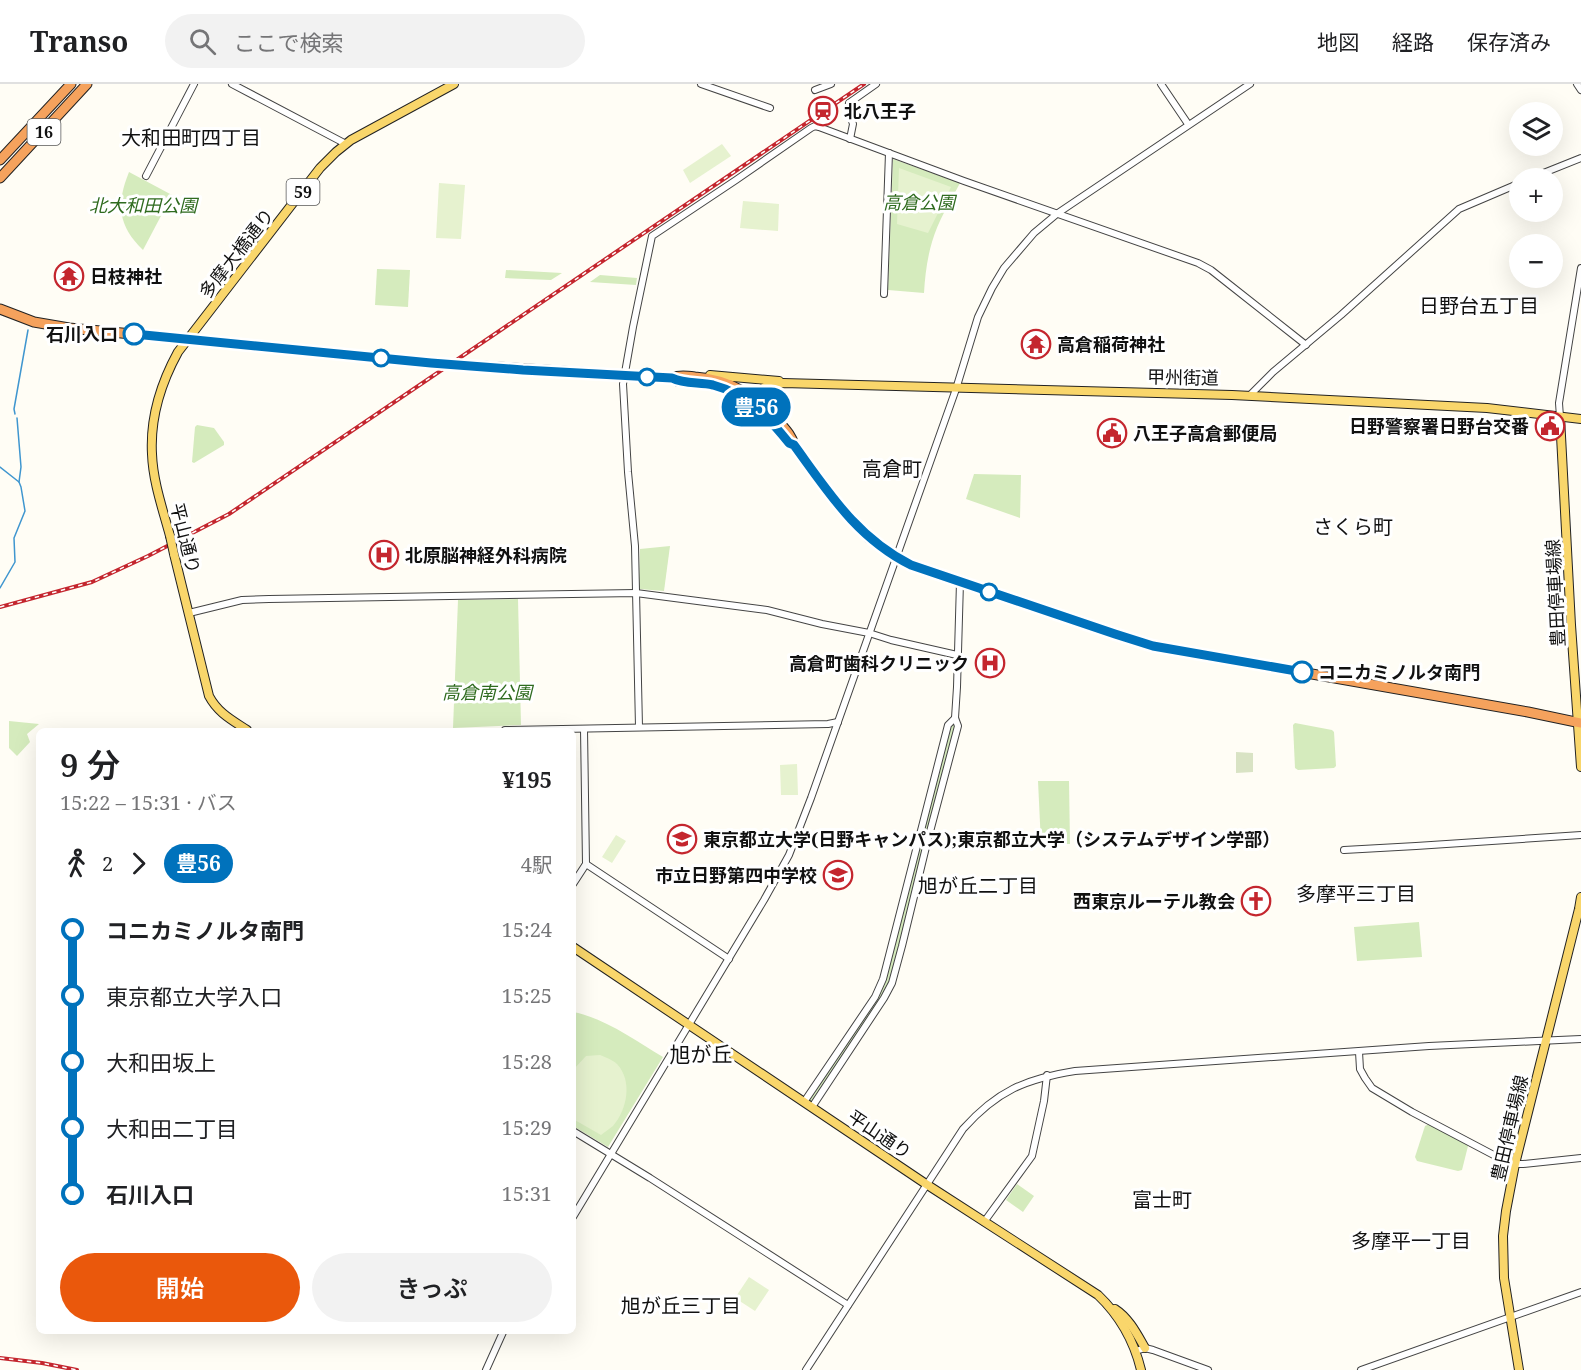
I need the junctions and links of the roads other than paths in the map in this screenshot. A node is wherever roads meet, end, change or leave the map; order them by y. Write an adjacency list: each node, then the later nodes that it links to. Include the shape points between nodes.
1 (65, 84): 21 (highway, 16)
2 (71, 84): 18 (highway, 16)
3 (82, 84): 18 (highway, 16)
4 (87, 84): 28 (highway, 16)
5 (194, 84): 27 (street)
6 (232, 84): 20 (street)
7 (454, 84): 20 (main road, 多摩大橋通り / 59)
8 (701, 84): 16 (street)
9 (831, 84): 14 (street)
10 (876, 84): 19 (street, via 849,103 853,124)
11 (1161, 84): 17 (street)
12 (1250, 84): 17 (street)
13 (1577, 84): 15 (street)
14 (816, 90)
15 (1581, 90)
16 (770, 108)
17 (1188, 124): 30 (street)
18 (36, 128): 24 (highway, 16); 26 (highway, 16)
19 (850, 139): 22 (street); 36 (street, via 815,126 652,236)
20 (346, 144): 34 (main road, 多摩大橋通り / 59, via 320,168)
21 (0, 152)
22 (889, 153): 30 (street); 32 (street)
23 (1581, 158): 25 (street)
24 (0, 160)
25 (1556, 168)
26 (0, 170)
27 (146, 176)
28 (0, 178)
29 (1509, 188): 35 (street, via 1459,209)
30 (1058, 213): 35 (street, via 1204,266); 40 (street, via 1023,244 992,288 978,318)
31 (1581, 268): 43 (street)
32 (884, 294)
33 (0, 309): 34 (highway, via 49,325)
34 (187, 340): 36 (highway, bridge); 48 (main road, 平山通り, bridge, via 166,376 152,431 153,465)
35 (1306, 345): 41 (street)
36 (624, 376): 38 (highway); 47 (street)
37 (684, 376): 38 (highway); 39 (main road, 甲州街道); 42 (highway, via 723,382)
38 (672, 378): 42 (highway, via 712,385)
39 (783, 383): 40 (main road, 甲州街道); 42 (main road, 甲州街道, via 765,387)
40 (956, 388): 41 (main road, 甲州街道); 45 (street)
41 (1248, 396): 43 (main road, 甲州街道, via 1487,408)
42 (750, 398): 45 (highway, via 778,420 843,510 869,538)
43 (1560, 417): 44 (main road, 甲州街道); 53 (main road, 豊田停車場線)
44 (1581, 419)
45 (897, 558): 46 (highway); 49 (street)
46 (960, 582): 50 (street); 53 (highway, via 1158,647)
47 (636, 593): 48 (street, via 242,600); 49 (street, via 767,610); 54 (street)
48 (189, 614): 55 (main road, 平山通り, via 209,696 221,713)
49 (869, 633): 50 (street); 52 (street)
50 (957, 655): 51 (street)
51 (955, 718): 71 (street, via 948,725 884,979); 72 (street, via 958,726 892,983)
52 (838, 722): 54 (street); 65 (street, via 789,855)
53 (1580, 722): 58 (main road, 豊田停車場線)
54 (639, 727): 57 (street)
55 (244, 728)
56 (576, 729): 57 (street)
57 (584, 729): 61 (street)
58 (1581, 767)
59 (1581, 835): 60 (street)
60 (1344, 850)
61 (586, 864): 62 (street); 65 (street)
62 (576, 879)
63 (1581, 897): 68 (main road, 豊田停車場線)
64 (576, 949): 66 (main road, 平山通り)
65 (729, 958): 66 (street)
66 (689, 1024): 71 (main road, 平山通り); 74 (street)
67 (1581, 1039): 68 (street)
68 (1546, 1040): 69 (street); 76 (main road, 豊田停車場線)
69 (1359, 1052): 70 (street); 76 (street, via 1360,1069 1380,1094)
70 (1047, 1075): 77 (street, via 1005,1093 981,1110 963,1129); 79 (street, via 1032,1156)
71 (804, 1102): 72 (main road, 平山通り)
72 (812, 1107): 77 (main road, 平山通り)
73 (576, 1133): 74 (street)
74 (611, 1154): 78 (street); 81 (street)
75 (1581, 1158): 76 (street)
76 (1515, 1164): 83 (main road, 豊田停車場線, via 1503,1236)
77 (926, 1184): 79 (main road, 平山通り); 81 (street)
78 (576, 1212)
79 (984, 1222): 82 (main road, 平山通り, via 1089,1288)
80 (1581, 1292): 83 (street)
81 (848, 1305): 88 (street)
82 (1109, 1305): 85 (main road, via 1131,1325); 86 (main road, 平山通り)
83 (1510, 1317): 91 (street); 92 (main road, 豊田停車場線)
84 (503, 1334): 87 (street)
85 (1145, 1348): 86 (street); 90 (street)
86 (1136, 1351): 89 (main road, 平山通り)
87 (486, 1370)
88 (806, 1370)
89 (1141, 1370)
90 (1208, 1370)
91 (1361, 1370)
92 (1519, 1370)

